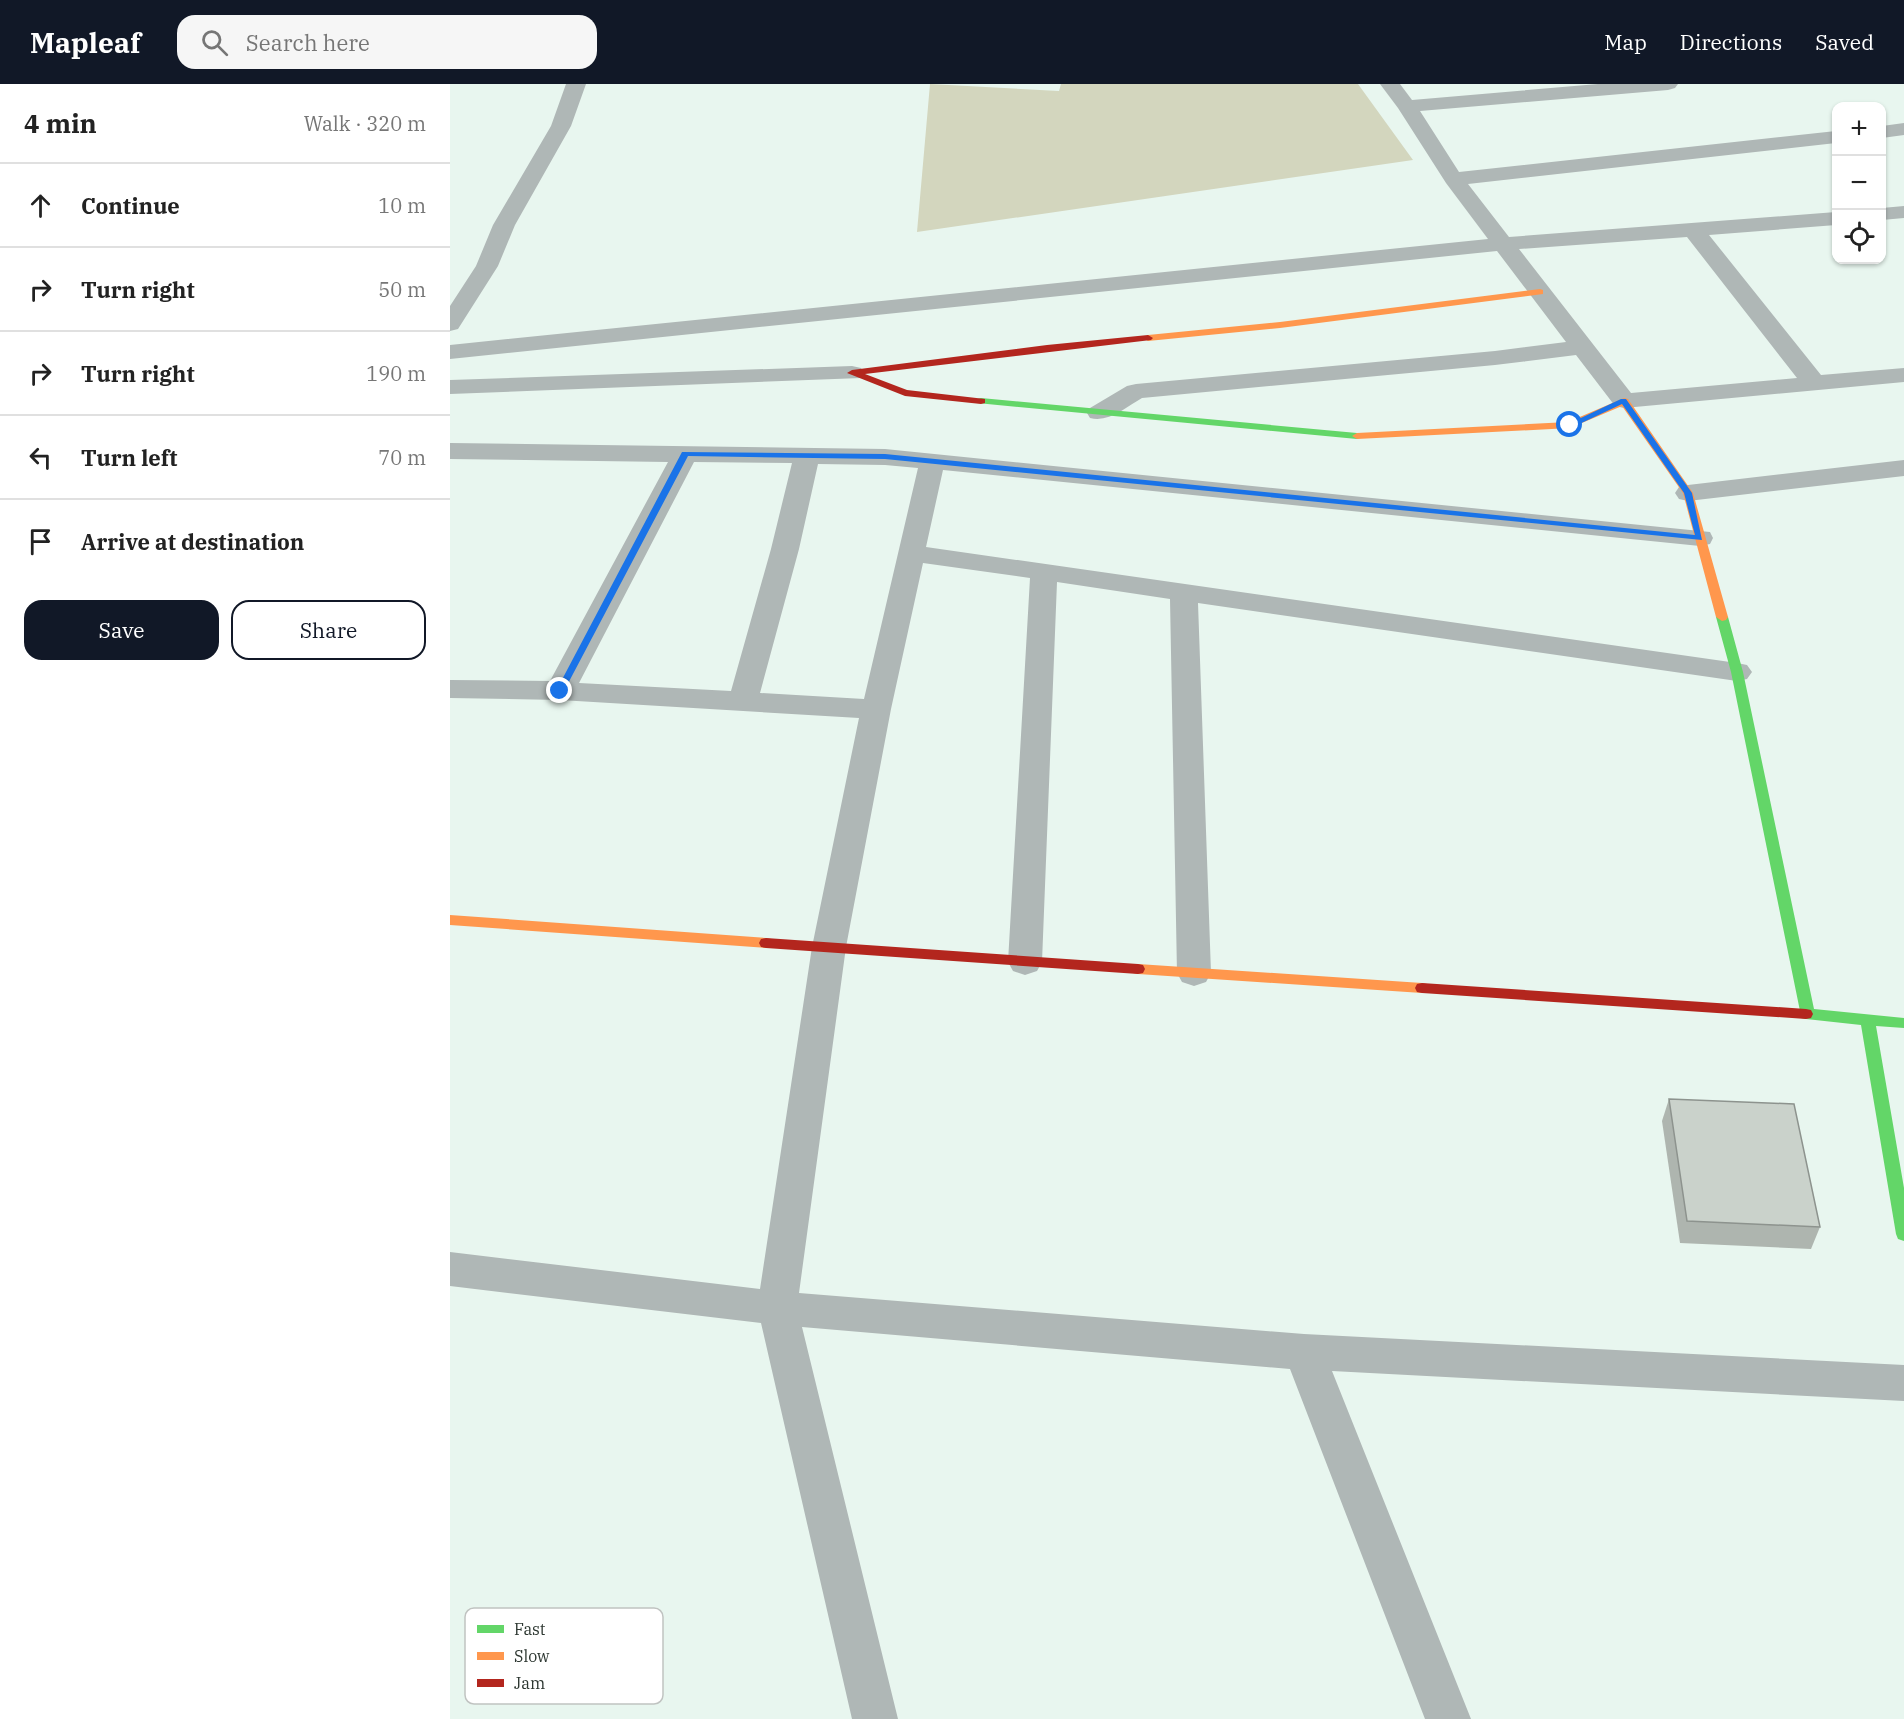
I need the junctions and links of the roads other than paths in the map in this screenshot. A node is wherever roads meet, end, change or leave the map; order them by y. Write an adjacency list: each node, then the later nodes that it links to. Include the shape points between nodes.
1 (576, 84): 15 (street, via 561,126 504,225 487,266)
2 (1390, 84): 4 (street)
3 (1668, 84): 4 (street)
4 (1407, 106): 8 (street)
5 (1904, 129): 6 (street)
6 (1886, 131)
7 (1832, 137): 8 (street)
8 (1453, 178): 13 (street)
9 (1904, 212): 10 (street)
10 (1886, 214)
11 (1832, 218): 12 (street)
12 (1694, 230): 13 (street); 20 (street)
13 (1503, 244): 14 (street); 17 (street)
14 (1540, 292): 16 (street); 18 (street)
15 (450, 324)
16 (1582, 347): 22 (street); 23 (street, via 1136,391)
17 (450, 352)
18 (852, 373): 21 (street); 23 (street, via 905,393)
19 (1904, 375): 20 (street)
20 (1814, 383): 22 (street)
21 (450, 387)
22 (1624, 401): 23 (street, via 1570,425 1360,436); 29 (street)
23 (1099, 413)
24 (450, 451): 25 (street)
25 (685, 454): 26 (street); 36 (street)
26 (807, 456): 27 (street); 37 (street)
27 (932, 461): 30 (street); 31 (street)
28 (1904, 469): 29 (street)
29 (1688, 493): 30 (street)
30 (1700, 538): 34 (street)
31 (911, 553): 32 (street); 38 (street)
32 (1044, 572): 33 (street); 41 (street)
33 (1184, 592): 34 (street); 42 (street)
34 (1737, 672): 43 (street)
35 (450, 689): 36 (street)
36 (560, 691): 37 (street)
37 (743, 702): 38 (street)
38 (876, 709): 40 (street)
39 (450, 920): 40 (street)
40 (829, 947): 41 (street); 48 (street)
41 (1025, 962): 42 (street)
42 (1194, 973): 43 (street)
43 (1808, 1014): 44 (street)
44 (1868, 1021): 45 (street); 46 (street)
45 (1904, 1023)
46 (1904, 1234)
47 (450, 1269): 48 (street)
48 (777, 1308): 49 (street); 51 (street)
49 (1304, 1352): 50 (street); 52 (street)
50 (1904, 1383)
51 (875, 1719)
52 (1448, 1719)

